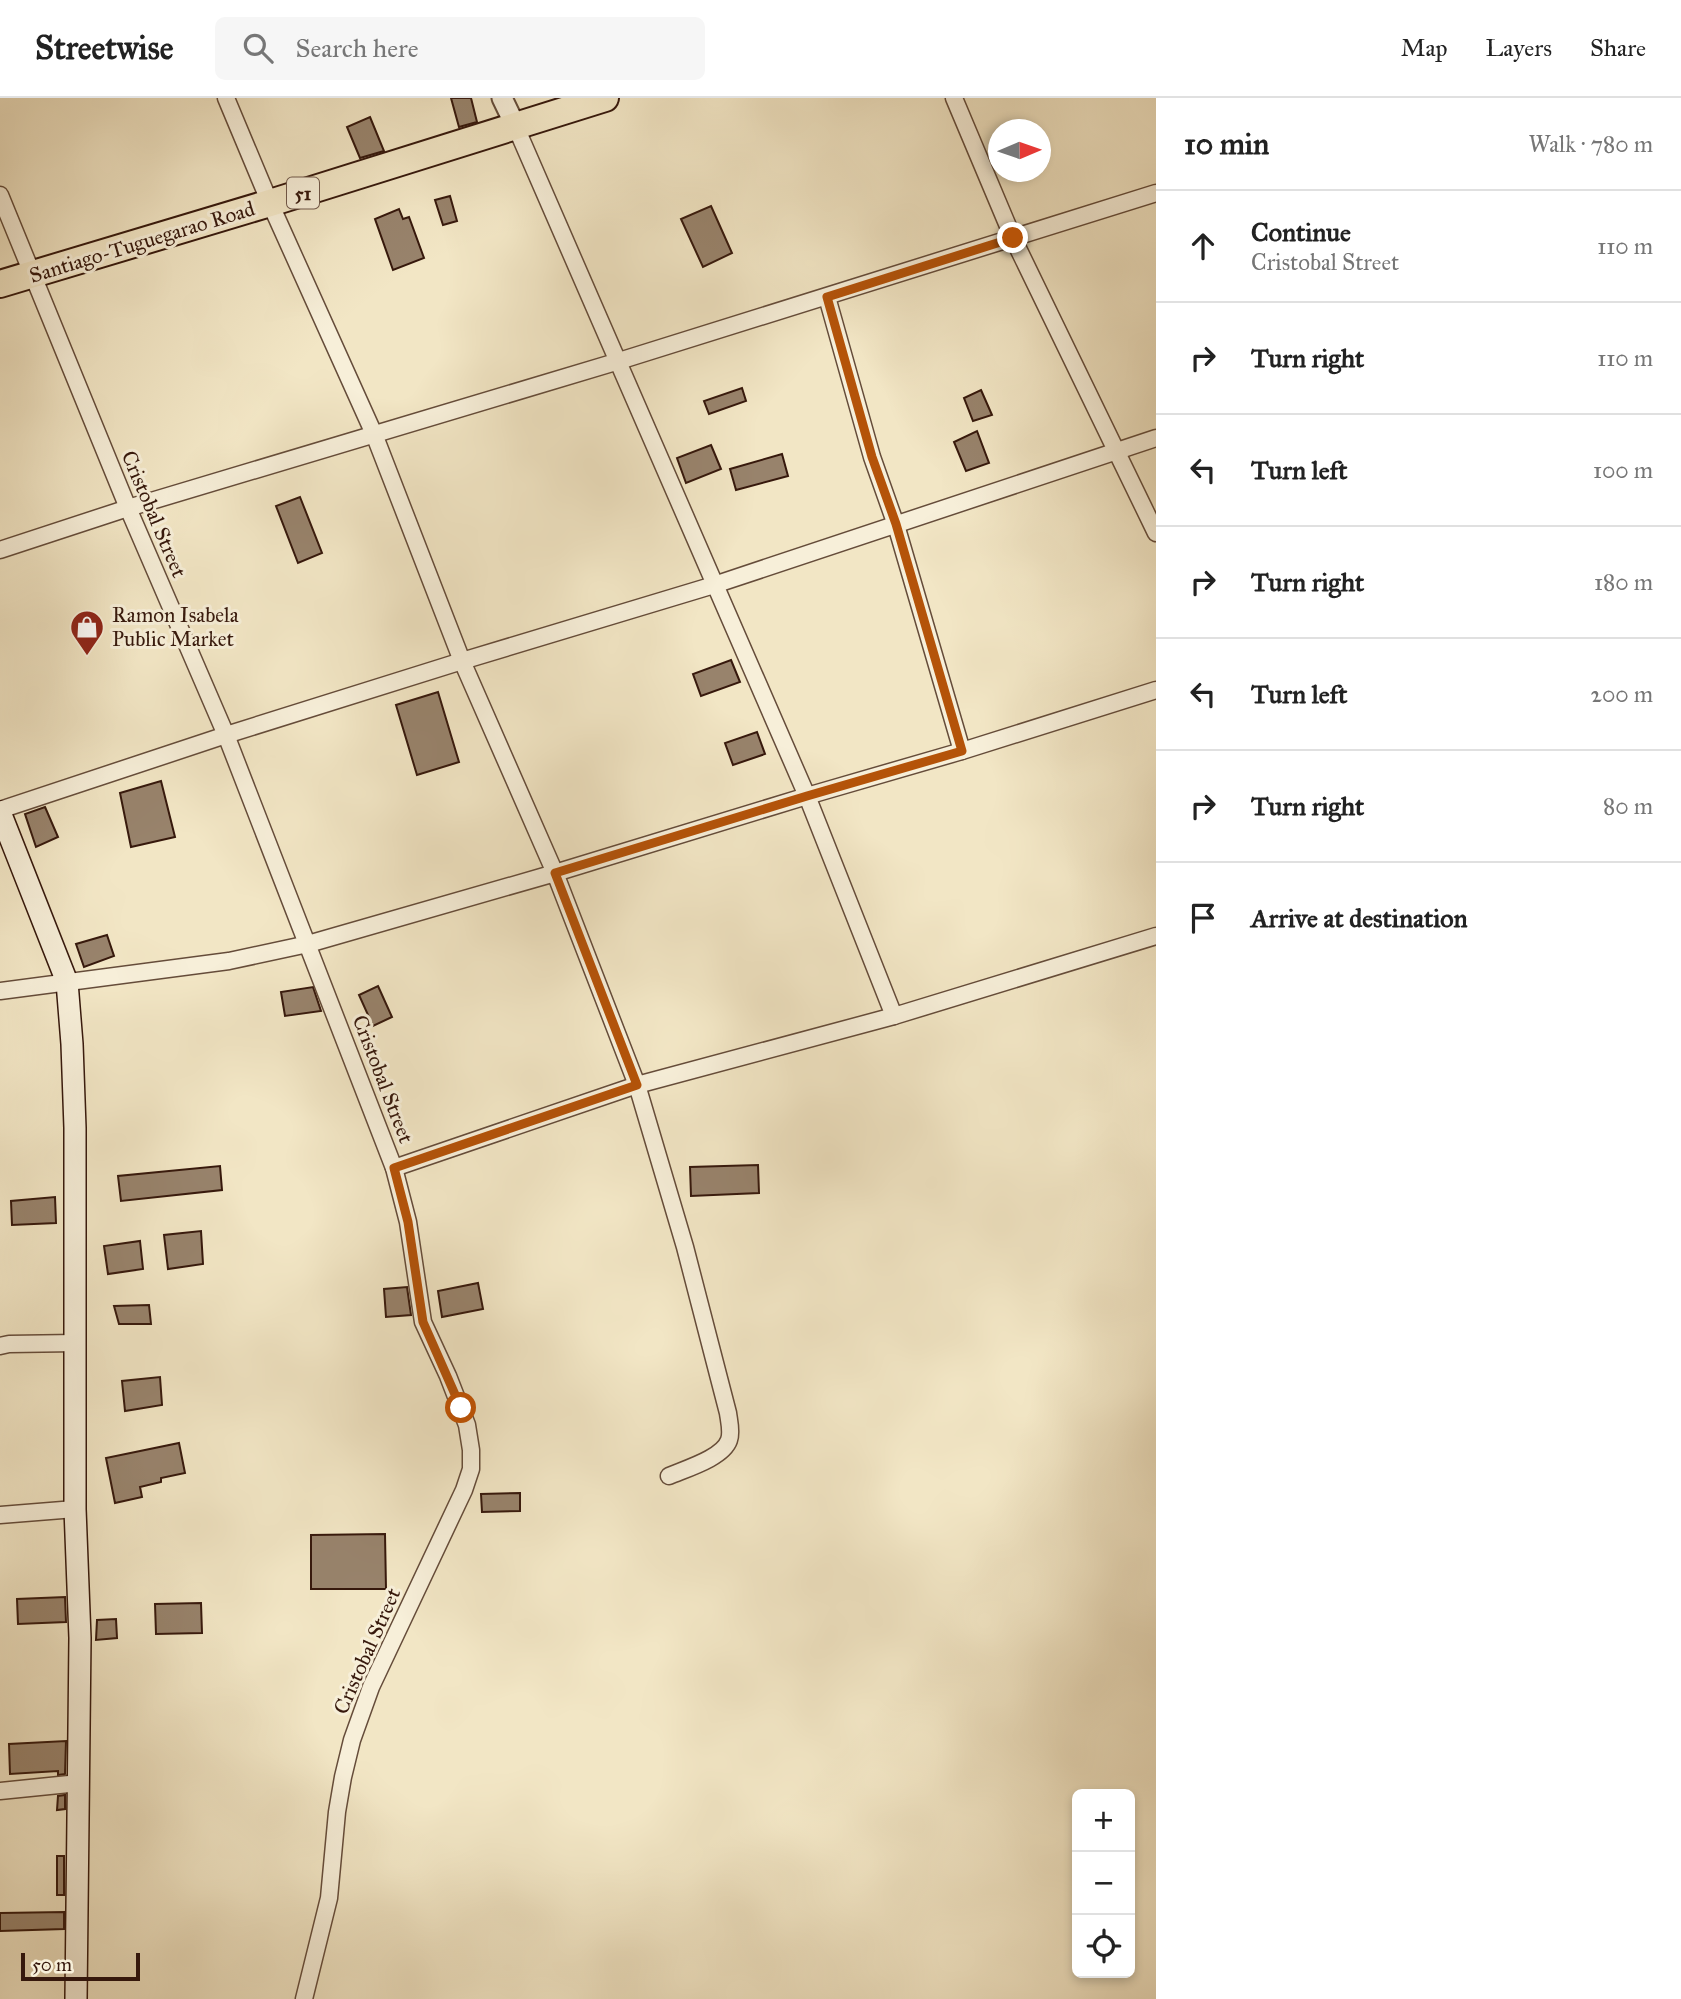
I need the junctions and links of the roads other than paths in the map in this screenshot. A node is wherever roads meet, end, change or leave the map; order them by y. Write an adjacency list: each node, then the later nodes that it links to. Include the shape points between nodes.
1 (226, 98): 8 (street)
2 (502, 98): 5 (street)
3 (605, 98): 5 (highway, Santiago-Tuguegarao Road / 51)
4 (954, 98): 9 (street)
5 (515, 125): 8 (highway, Santiago-Tuguegarao Road / 51); 13 (street)
6 (1156, 193): 9 (street)
7 (0, 195): 10 (street, Cristobal Street)
8 (270, 203): 10 (highway, Santiago-Tuguegarao Road / 51); 14 (street)
9 (1013, 238): 12 (street); 16 (street)
10 (33, 275): 11 (highway, Santiago-Tuguegarao Road / 51); 17 (street, Cristobal Street)
11 (0, 284)
12 (827, 297): 13 (street); 18 (street)
13 (619, 361): 14 (street); 21 (street)
14 (374, 434): 17 (street); 22 (street)
15 (1156, 438): 16 (street)
16 (1116, 450): 18 (street); 19 (street)
17 (128, 508): 20 (street); 24 (street, Cristobal Street)
18 (896, 524): 21 (street); 25 (street)
19 (1156, 533)
20 (0, 550)
21 (715, 584): 22 (street); 26 (street)
22 (462, 661): 24 (street); 28 (street)
23 (1156, 690): 25 (street)
24 (226, 735): 27 (street); 30 (street, Cristobal Street)
25 (962, 751): 26 (street)
26 (807, 796): 28 (street); 33 (street)
27 (0, 811): 31 (main road)
28 (555, 873): 30 (street); 34 (street)
29 (1156, 936): 33 (street)
30 (308, 944): 31 (street, via 229,961); 35 (street, Cristobal Street)
31 (67, 982): 32 (street); 36 (main road, via 75,1128)
32 (0, 991)
33 (894, 1016): 34 (street)
34 (637, 1085): 35 (street); 38 (street, via 685,1247 730,1432 722,1452)
35 (394, 1168): 44 (street, Cristobal Street, via 408,1222 423,1322 467,1425 471,1469 371,1687 352,1740 342,1777 328,1898)
36 (76, 1343): 37 (street); 39 (main road)
37 (0, 1346)
38 (669, 1476)
39 (75, 1509): 40 (street); 41 (main road)
40 (0, 1516)
41 (79, 1783): 42 (street); 43 (main road)
42 (0, 1791)
43 (76, 1999)
44 (304, 1999)

